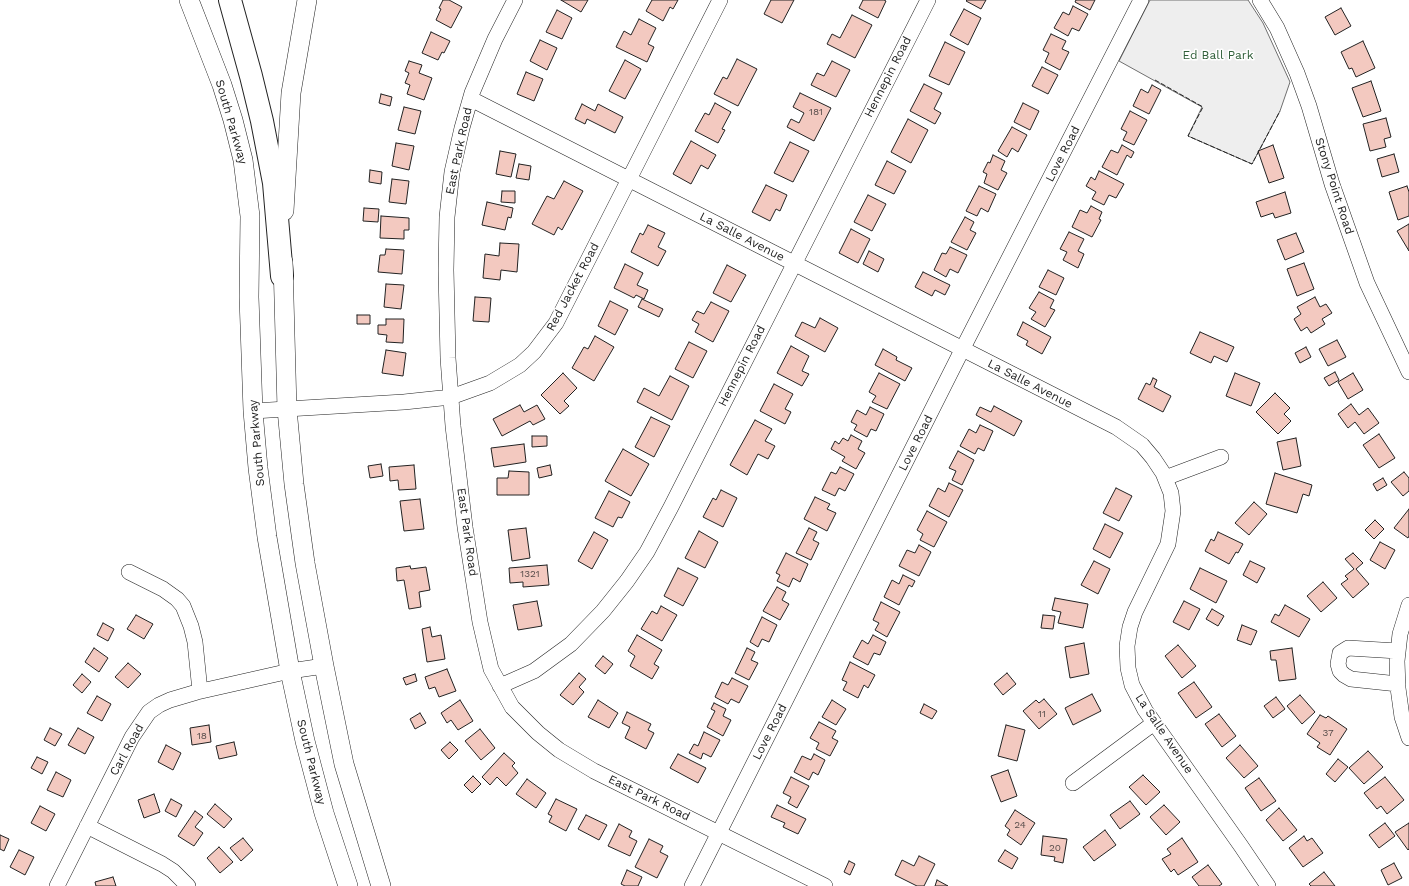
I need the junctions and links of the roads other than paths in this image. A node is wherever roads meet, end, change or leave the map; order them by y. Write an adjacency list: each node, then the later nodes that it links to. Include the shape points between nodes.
1 (189, 0): 17 (main road, South Parkway, via 222,85 243,160 250,216 249,297)
2 (230, 0): 12 (highway, via 265,135 274,183)
3 (307, 0): 12 (main road, via 291,93)
4 (514, 0): 9 (street, East Park Road, via 486,58)
5 (720, 0): 10 (street, Red Jacket Road)
6 (928, 0): 11 (street, Hennepin Road)
7 (1141, 0): 13 (street, Love Road)
8 (1260, 0): 14 (street, Stony Point Road, via 1297,73 1332,184 1368,283)
9 (471, 99): 10 (street, La Salle Avenue); 15 (street, East Park Road, via 452,172 447,217 446,270)
10 (629, 180): 11 (street, La Salle Avenue); 15 (street, Red Jacket Road, via 556,323 534,352 520,365 490,383)
11 (794, 263): 13 (street, La Salle Avenue); 26 (street, Hennepin Road, via 647,552 603,611 571,644 534,671)
12 (282, 276): 16 (main road)
13 (962, 350): 19 (street, La Salle Avenue, via 1116,427 1142,445); 32 (street, Love Road)
14 (1409, 372)
15 (451, 397): 16 (street, Red Jacket Road); 26 (street, East Park Road, via 465,527 480,622 491,670)
16 (287, 409): 17 (street, Red Jacket Road); 23 (main road, via 305,563)
17 (253, 411): 24 (main road, South Parkway, via 267,537)
18 (1221, 457): 19 (street)
19 (1165, 478): 28 (street, La Salle Avenue, via 1171,493 1173,511 1168,544 1136,612 1127,646 1132,685)
20 (129, 572): 27 (street, via 164,589 183,606 195,642)
21 (1409, 605): 22 (street, via 1400,634)
22 (1398, 651): 25 (street); 25 (street, via 1348,648 1340,653 1338,664 1344,676 1351,679)
23 (324, 666): 24 (street, Carl Road); 36 (main road, via 344,764)
24 (290, 671): 27 (street, Carl Road); 35 (main road, South Parkway, via 320,798)
25 (1398, 684): 29 (street, via 1402,717)
26 (500, 686): 32 (street, East Park Road, via 512,707 559,750 594,771)
27 (200, 691): 31 (street, Carl Road, via 170,700 149,712 132,737)
28 (1154, 723): 30 (street); 39 (street, La Salle Avenue)
29 (1409, 738)
30 (1073, 783)
31 (87, 826): 33 (street, Carl Road); 34 (street, via 162,864)
32 (719, 832): 37 (street, Love Road); 38 (street, East Park Road)
33 (57, 886)
34 (188, 886)
35 (348, 886)
36 (381, 886)
37 (692, 886)
38 (825, 886)
39 (1268, 886)

